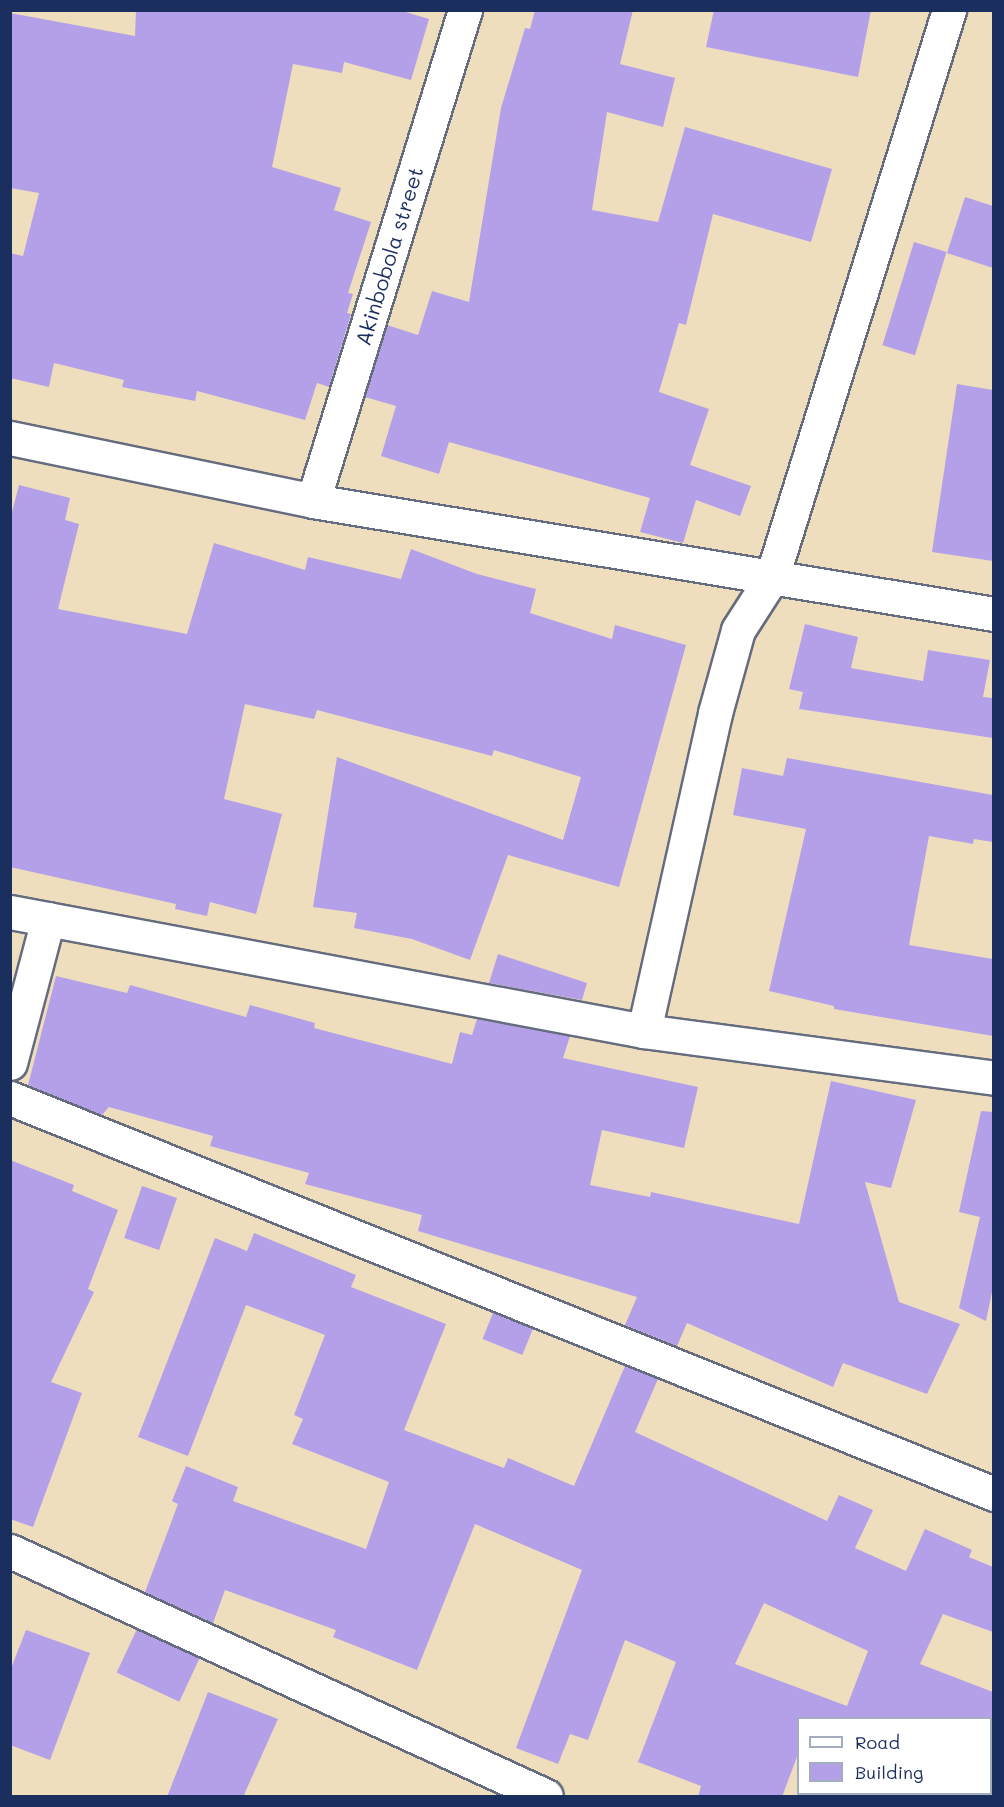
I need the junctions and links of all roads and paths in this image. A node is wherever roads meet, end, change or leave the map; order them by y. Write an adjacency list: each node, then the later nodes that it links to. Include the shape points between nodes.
1 (465, 10): 4 (street, Akinbobola street)
2 (949, 10): 5 (street)
3 (10, 438): 4 (street)
4 (313, 501): 5 (street)
5 (772, 577): 6 (street); 9 (street, via 738,630)
6 (993, 614)
7 (10, 912): 8 (street)
8 (48, 919): 9 (street); 10 (street)
9 (644, 1030): 11 (street)
10 (10, 1063)
11 (993, 1078)
12 (10, 1098): 13 (street)
13 (993, 1494)
14 (10, 1551): 15 (street)
15 (546, 1797)

